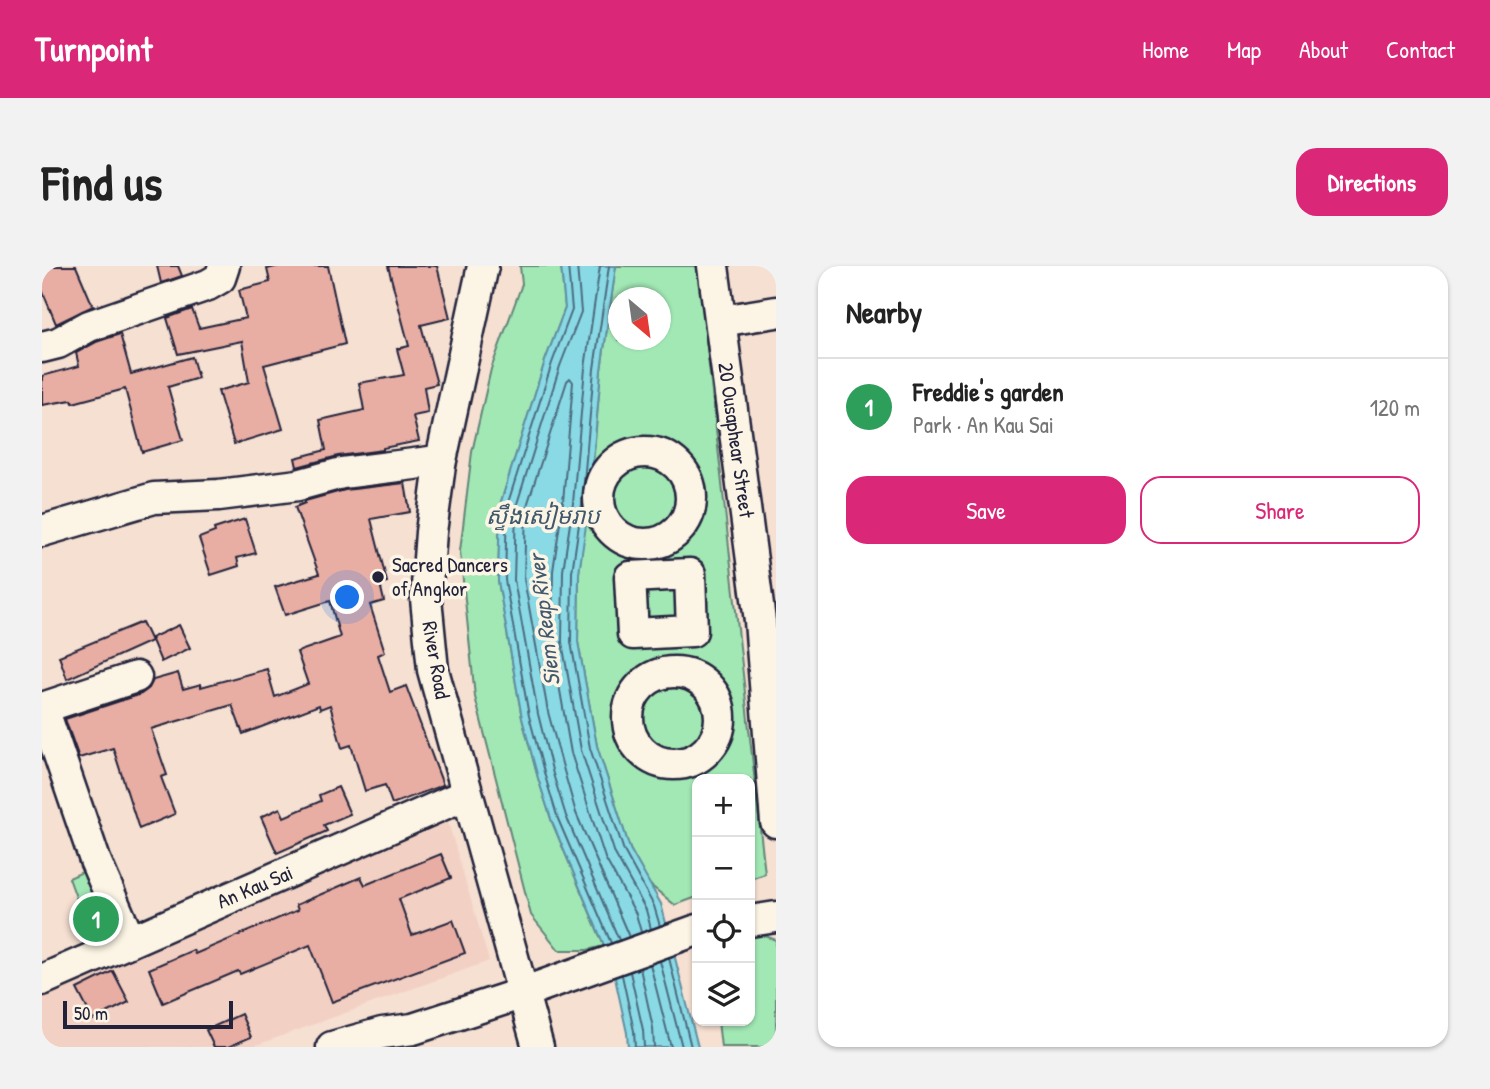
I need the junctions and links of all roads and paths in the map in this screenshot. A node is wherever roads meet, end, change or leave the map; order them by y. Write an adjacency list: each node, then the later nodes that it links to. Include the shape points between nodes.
1 (224, 266): 6 (street, via 220,278 208,285)
2 (483, 266): 7 (street, River Road)
3 (713, 266): 5 (street, 20 Ousaphear Street)
4 (776, 312): 5 (street)
5 (721, 321): 12 (street, 20 Ousaphear Street, via 760,621)
6 (42, 347)
7 (440, 465): 8 (street, via 430,462 342,472 298,485 219,495 155,498); 11 (street, River Road, via 426,599 433,670)
8 (42, 531)
9 (136, 677): 10 (street)
10 (43, 708): 16 (street, via 95,860)
11 (467, 794): 16 (street, An Kau Sai); 18 (street, River Road)
12 (776, 822)
13 (776, 917): 14 (street)
14 (755, 920)
15 (692, 930): 18 (street)
16 (130, 942): 17 (street, An Kau Sai)
17 (42, 980)
18 (523, 993): 19 (street); 22 (street, River Road)
19 (414, 1038): 20 (street)
20 (377, 1040): 21 (street)
21 (332, 1047)
22 (538, 1047)

